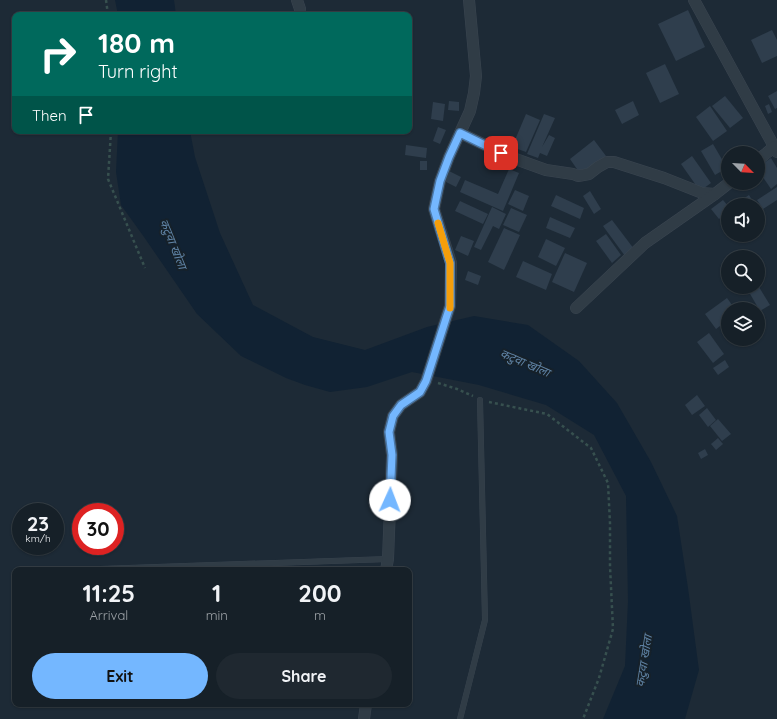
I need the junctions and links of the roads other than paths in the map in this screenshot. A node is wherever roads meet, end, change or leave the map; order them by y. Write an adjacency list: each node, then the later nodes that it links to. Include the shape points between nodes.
1 (469, 0): 3 (street, via 476,76 470,110)
2 (694, 0): 4 (street)
3 (460, 133): 7 (street, via 510,157 546,170 578,176 589,174 607,162 614,162 702,193); 10 (street, via 440,181 434,209 450,263 450,306 426,381 420,392 401,405 393,416 389,432 392,455)
4 (776, 150): 5 (street)
5 (765, 156)
6 (721, 189): 7 (street)
7 (715, 194): 8 (street, via 645,244)
8 (576, 308)
9 (480, 400): 14 (lane, via 485,620)
10 (387, 564): 11 (lane)
11 (230, 567)
12 (366, 707): 13 (street)
13 (364, 719)
14 (460, 719)

